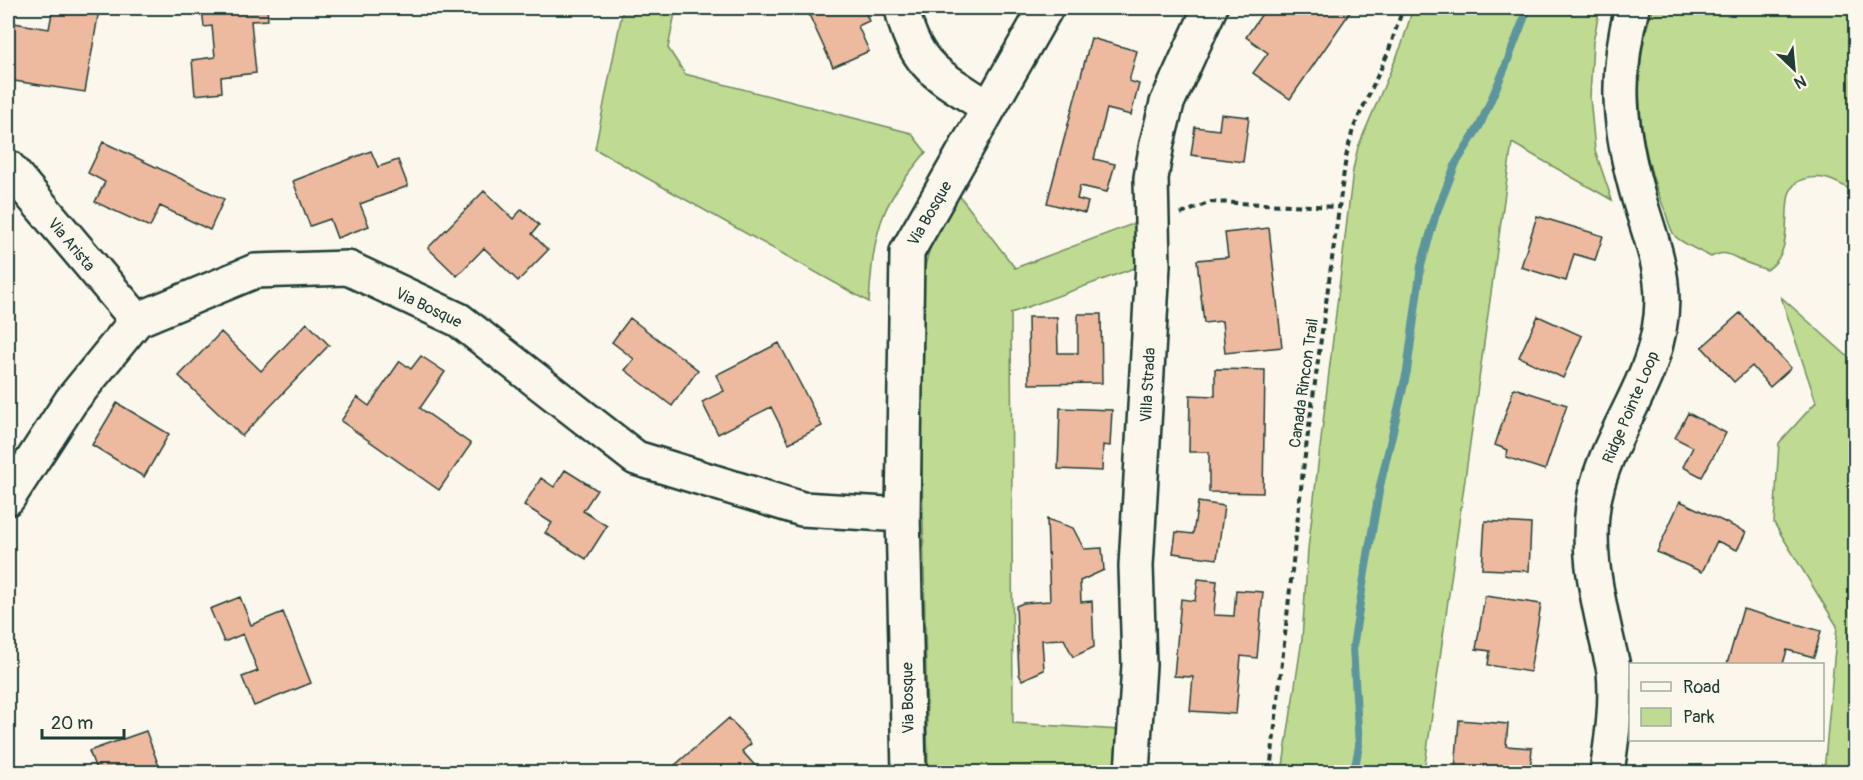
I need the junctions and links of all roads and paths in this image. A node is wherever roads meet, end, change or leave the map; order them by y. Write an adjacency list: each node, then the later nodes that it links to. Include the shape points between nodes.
1 (902, 8): 6 (street, via 907,29 923,60)
2 (1046, 8): 6 (street, Via Bosque)
3 (1210, 8): 9 (street, Villa Strada, via 1167,103 1150,178)
4 (1403, 8): 8 (path, Canada Rincon Trail, via 1388,53 1353,129)
5 (1632, 8): 16 (street, Ridge Pointe Loop, via 1621,65 1621,113 1630,169 1658,259 1662,300 1655,352 1606,461 1593,506 1592,561 1616,689)
6 (989, 108): 12 (street, Via Bosque, via 907,252)
7 (8, 167): 10 (street, Via Arista)
8 (1339, 207): 9 (path, via 1211,202); 15 (path, Canada Rincon Trail, via 1303,470)
9 (1151, 227): 14 (street, Villa Strada, via 1153,265 1136,566 1139,665)
10 (137, 320): 11 (street, Via Bosque, via 71,401); 12 (street, Via Bosque, via 255,270 348,268 459,320 636,458 802,508)
11 (8, 498)
12 (903, 515): 13 (street, Via Bosque)
13 (909, 772)
14 (1132, 772)
15 (1270, 772)
16 (1607, 772)

